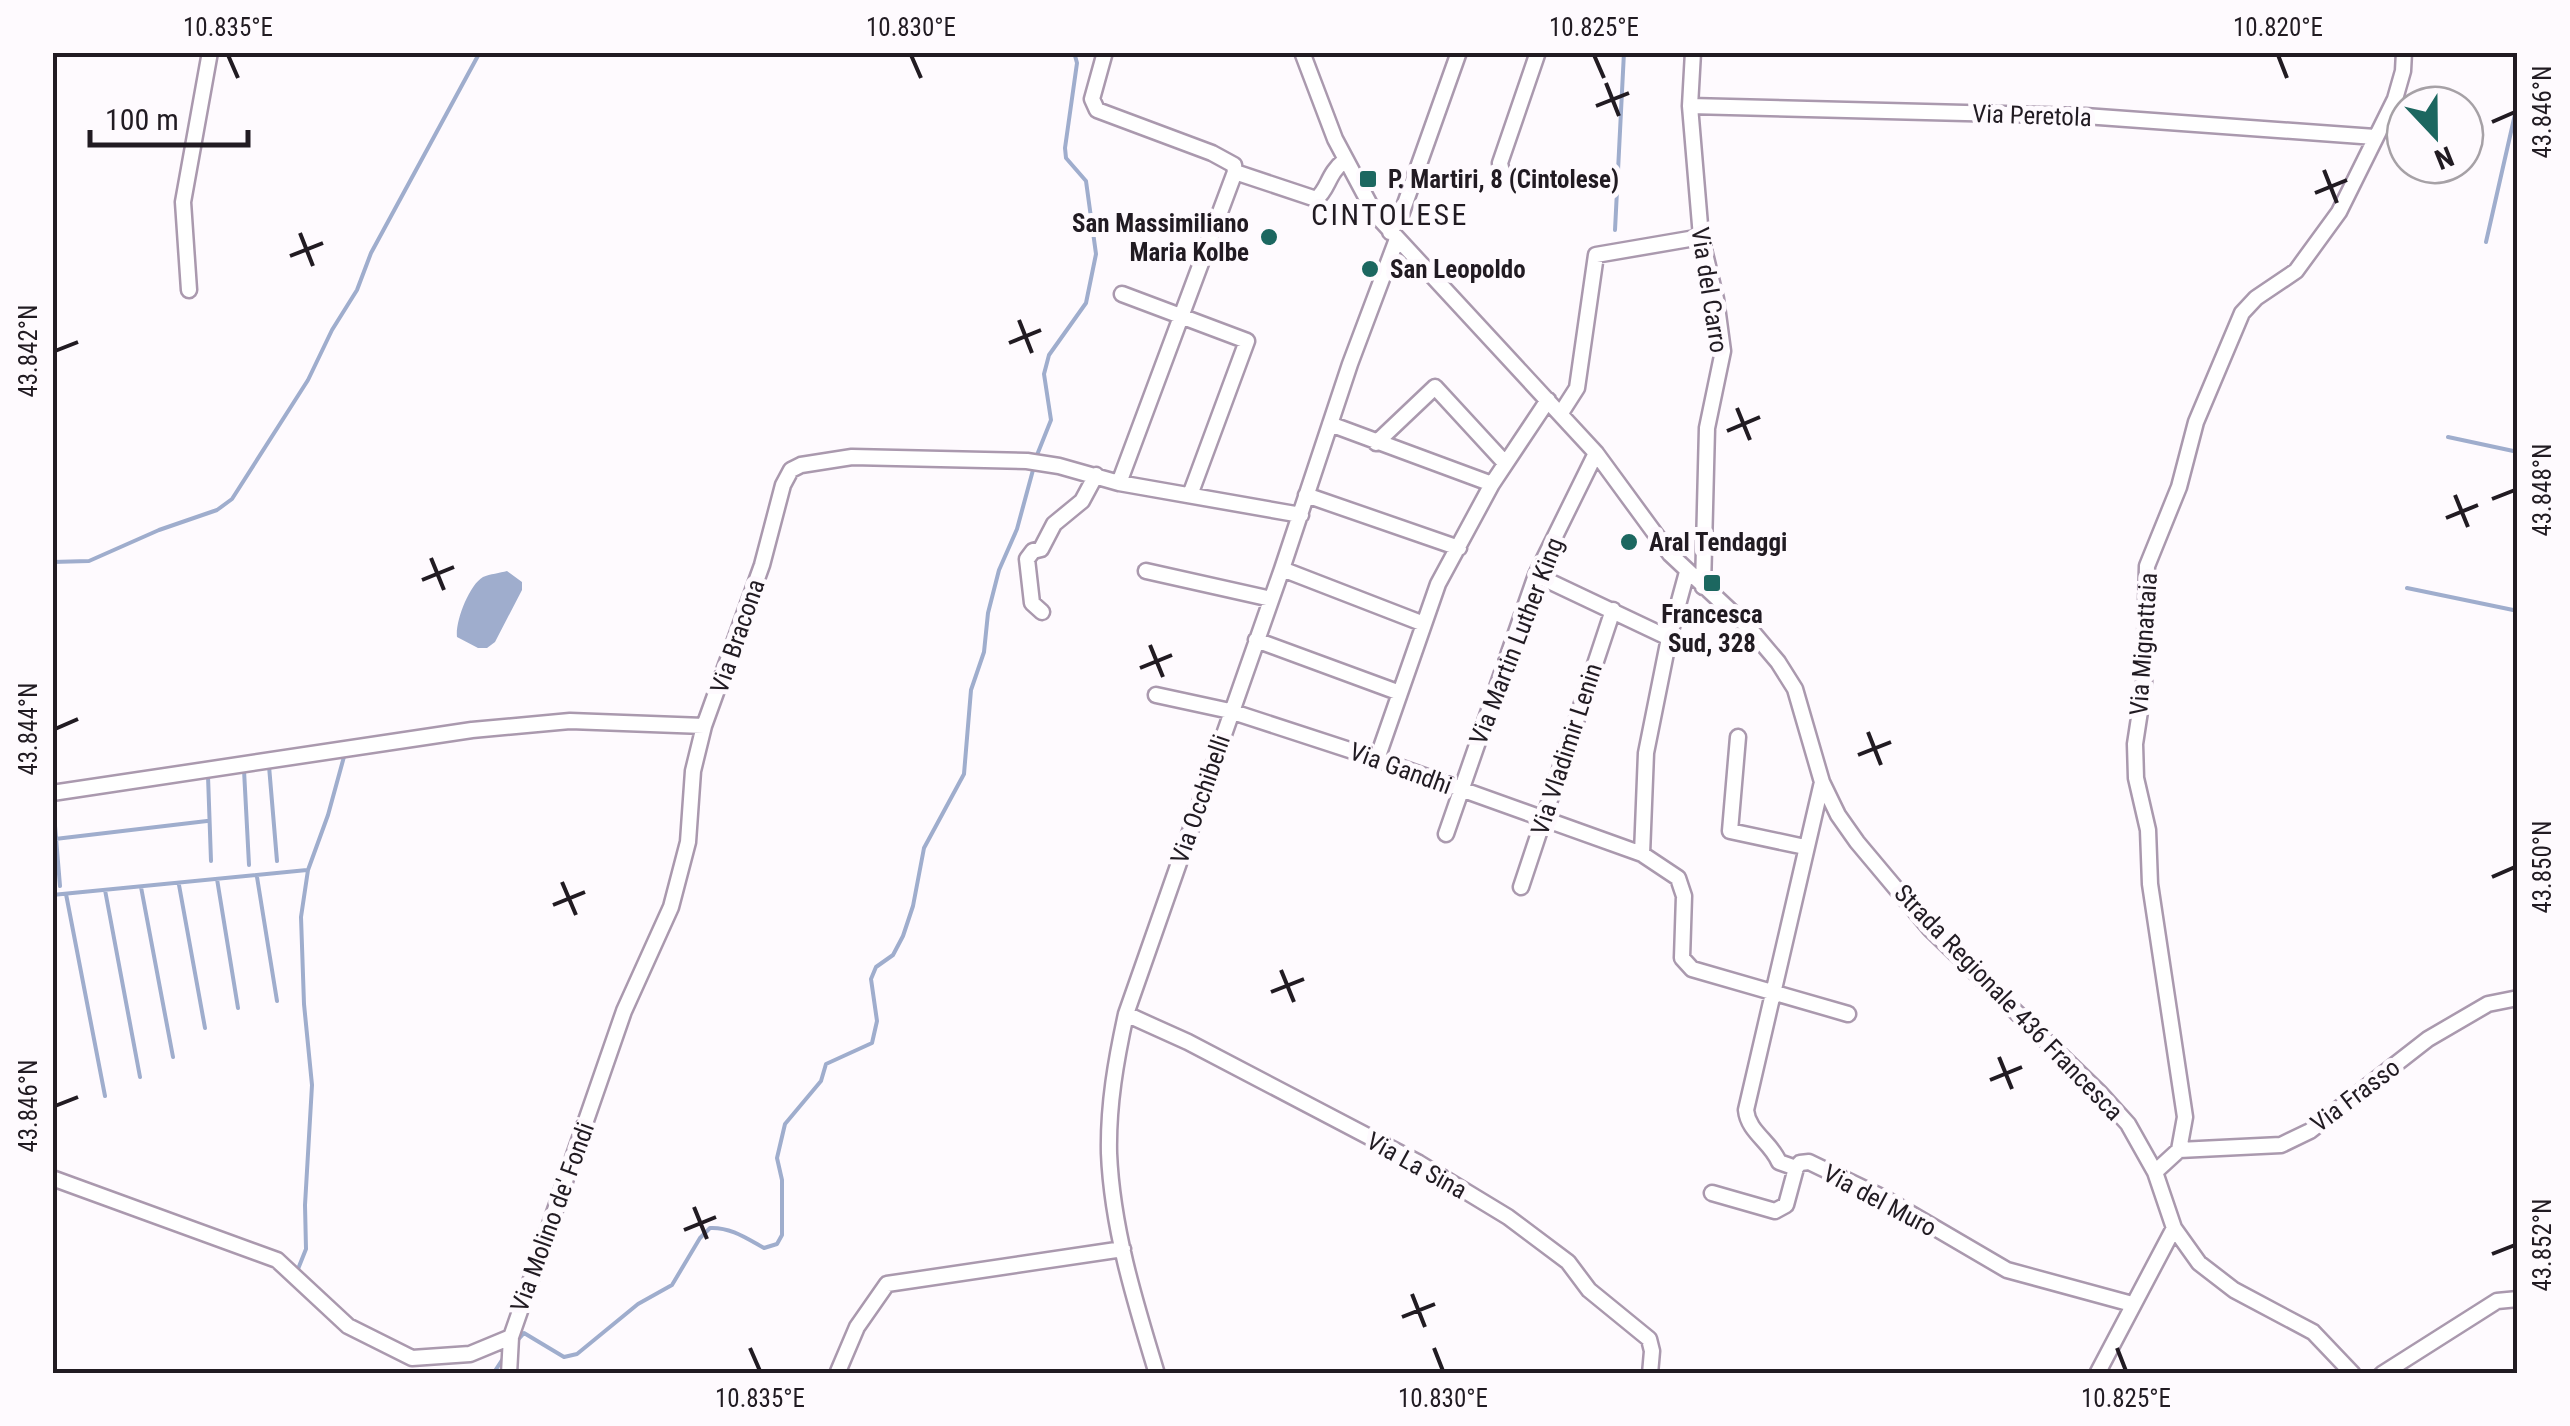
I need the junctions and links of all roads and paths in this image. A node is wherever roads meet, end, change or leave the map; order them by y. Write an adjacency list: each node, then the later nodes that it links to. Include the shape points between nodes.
1 (210, 52): 15 (street, via 183,202)
2 (1105, 52): 11 (street, via 1092,99 1097,110 1212,153)
3 (1302, 52): 10 (street, Strada Regionale 436 Francesca)
4 (1459, 52): 13 (street, Via Occhibelli)
5 (1538, 52): 12 (street, via 1500,163)
6 (1693, 52): 8 (street, Via del Carro)
7 (2404, 52): 9 (street, Via Mignattaia, via 2395,99)
8 (1690, 106): 9 (street, Via Peretola, via 2084,116); 14 (street, Via del Carro)
9 (2374, 136): 60 (street, Via Mignattaia, via 2339,212 2306,261 2242,313 2147,566 2136,778 2185,1117)
10 (1346, 160): 11 (street, via 1316,199); 13 (street, Strada Regionale 436 Francesca)
11 (1235, 172): 17 (street)
12 (1503, 177)
13 (1394, 236): 18 (street, Strada Regionale 436 Francesca); 20 (street, Via Occhibelli)
14 (1700, 237): 19 (street, via 1599,253 1578,388); 35 (street, Via del Carro, via 1724,351 1707,428)
15 (190, 290)
16 (1122, 294): 17 (street)
17 (1181, 316): 25 (street); 28 (street, via 1247,341)
18 (1548, 400): 19 (street, Strada Regionale 436 Francesca); 23 (street)
19 (1561, 414): 22 (street, Strada Regionale 436 Francesca)
20 (1330, 424): 21 (street); 27 (street, Via Occhibelli)
21 (1376, 443): 23 (street, via 1435,388); 26 (street)
22 (1596, 453): 33 (street, Strada Regionale 436 Francesca); 34 (street, Via Martin Luther King)
23 (1505, 463): 26 (street)
24 (1096, 476): 25 (street, Via Bracona); 38 (street, via 1082,501 1027,559 1032,603); 45 (street, Via Bracona, via 1027,461 869,457 791,470)
25 (1119, 483): 28 (street, Via Bracona)
26 (1492, 484): 30 (street)
27 (1306, 495): 29 (street, Via Occhibelli); 30 (street)
28 (1190, 496): 29 (street, Via Bracona)
29 (1300, 516): 31 (street, Via Occhibelli)
30 (1459, 548): 39 (street)
31 (1282, 569): 36 (street, Via Occhibelli); 39 (street)
32 (1146, 571): 36 (street)
33 (1687, 572): 35 (street, Strada Regionale 436 Francesca); 40 (street)
34 (1536, 575): 37 (street); 49 (street, Via Martin Luther King)
35 (1703, 587): 48 (street, Strada Regionale 436 Francesca, via 1778,662 1794,689)
36 (1271, 599): 41 (street, Via Occhibelli)
37 (1613, 610): 40 (street); 51 (street, Via Vladimir Lenin)
38 (1042, 612)
39 (1424, 624): 42 (street)
40 (1669, 638): 54 (street, via 1646,753)
41 (1256, 640): 42 (street); 44 (street, Via Occhibelli)
42 (1400, 693): 47 (street)
43 (1156, 695): 44 (street, Via Gandhi)
44 (1230, 711): 47 (street, Via Gandhi); 58 (street, Via Occhibelli)
45 (704, 726): 50 (street, Via Bracona, via 570,721 472,730); 69 (street, Via Molino de' Fondi, via 688,842 671,907 624,1011)
46 (1738, 737): 53 (street, via 1730,831)
47 (1377, 759): 49 (street, Via Gandhi)
48 (1822, 782): 53 (street, Via del Muro); 62 (street, Strada Regionale 436 Francesca, via 1857,842 1930,929 2103,1096)
49 (1461, 790): 51 (street, Via Gandhi); 52 (street, Via Martin Luther King)
50 (52, 793)
51 (1543, 816): 54 (street, Via Gandhi); 55 (street, Via Vladimir Lenin)
52 (1446, 834)
53 (1806, 846): 56 (street, Via del Muro)
54 (1642, 854): 56 (street, Via Gandhi, via 1678,878 1684,896 1682,958 1692,969)
55 (1521, 887)
56 (1772, 991): 59 (street); 61 (street, Via del Muro, via 1747,1118 1779,1162)
57 (2518, 998): 60 (street, Via Frasso, via 2488,1004 2428,1039 2310,1132 2281,1144)
58 (1126, 1014): 66 (street, Via Occhibelli, via 1114,1067 1110,1153); 73 (street, Via La Sina, via 1419,1163 1508,1216 1649,1339)
59 (1848, 1014)
60 (2179, 1150): 62 (street)
61 (1796, 1168): 64 (street, via 1786,1205 1776,1210); 68 (street, Via del Muro, via 1808,1162 1869,1191 2008,1270)
62 (2155, 1172): 65 (street, Strada Regionale 436 Francesca)
63 (52, 1178): 69 (street, Via Molino de' Fondi, via 277,1260 348,1326 412,1358 470,1354)
64 (1712, 1192)
65 (2174, 1228): 68 (street); 75 (street, Strada Regionale 436 Francesca, via 2212,1276 2313,1332)
66 (1123, 1249): 71 (street, via 888,1284 856,1327); 72 (street, Via Occhibelli)
67 (2518, 1299): 76 (street, via 2497,1301)
68 (2132, 1304): 74 (street)
69 (511, 1337): 70 (street)
70 (509, 1374)
71 (838, 1374)
72 (1157, 1374)
73 (1650, 1374)
74 (2097, 1374)
75 (2353, 1374)
76 (2382, 1374)

